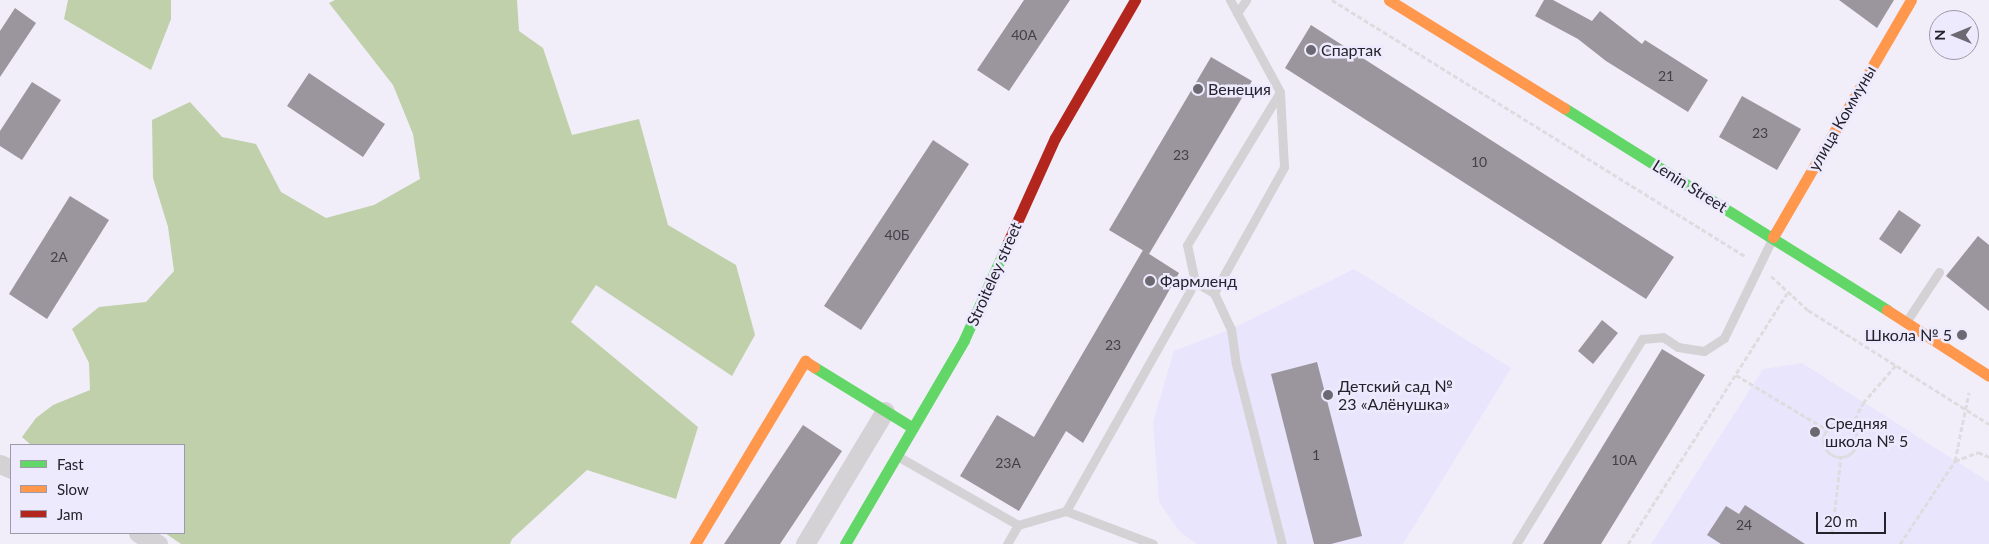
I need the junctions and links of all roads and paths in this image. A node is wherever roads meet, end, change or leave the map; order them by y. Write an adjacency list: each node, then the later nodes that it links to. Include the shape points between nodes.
1 (1135, 0): 24 (street, Stroiteley street, via 1055,138 964,340)
2 (1230, 0): 7 (lane)
3 (1246, 0): 7 (lane)
4 (1332, 0): 10 (path)
5 (1389, 0): 9 (street, Lenin Street)
6 (1911, 0): 9 (street, улица Коммуны)
7 (1237, 12): 8 (lane)
8 (1280, 92): 12 (lane, via 1186,245); 13 (lane, via 1284,167)
9 (1773, 237): 10 (lane); 15 (street, Lenin Street)
10 (1760, 265): 14 (path); 41 (lane, via 1724,338 1704,351 1678,347 1663,337 1642,339)
11 (1939, 272): 15 (lane)
12 (1195, 282): 13 (lane); 30 (lane)
13 (1214, 293): 40 (lane, via 1231,329 1236,364)
14 (1787, 293): 16 (path); 17 (path)
15 (1906, 322): 18 (street, Lenin Street)
16 (1896, 365): 20 (path); 23 (path, via 1864,403)
17 (1736, 375): 25 (path); 42 (path)
18 (1989, 376)
19 (1970, 384): 20 (path)
20 (1966, 409): 22 (path); 29 (path)
21 (885, 411): 24 (street); 35 (street, via 805,361); 36 (street)
22 (1989, 424)
23 (1851, 426): 25 (path, via 1838,422); 27 (path, via 1857,438 1856,445 1853,451)
24 (913, 428): 26 (street, Stroiteley street)
25 (1826, 429): 27 (path, via 1822,441 1824,448)
26 (898, 456): 31 (lane); 37 (street, Stroiteley street)
27 (1841, 457): 33 (path)
28 (1989, 457): 29 (path, via 1978,452)
29 (1955, 461): 43 (path)
30 (1066, 511): 31 (lane); 39 (lane)
31 (1018, 525): 38 (lane)
32 (140, 534): 34 (street)
33 (1832, 534)
34 (158, 544)
35 (695, 544)
36 (805, 544)
37 (845, 544)
38 (1007, 544)
39 (1153, 544)
40 (1282, 544)
41 (1516, 544)
42 (1628, 544)
43 (1900, 544)

